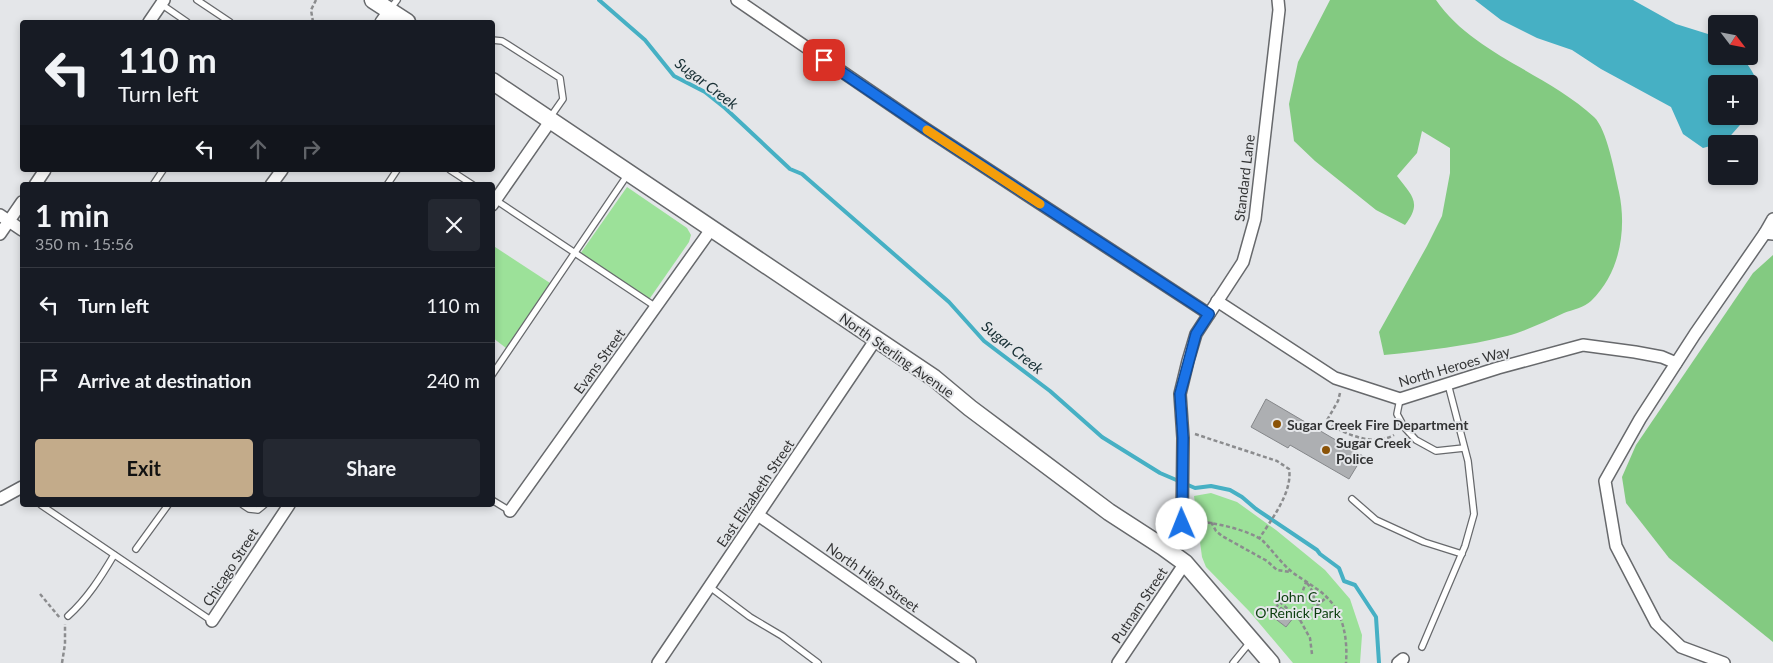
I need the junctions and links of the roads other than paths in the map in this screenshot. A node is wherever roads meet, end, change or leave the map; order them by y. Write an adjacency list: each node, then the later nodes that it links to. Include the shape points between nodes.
1 (197, 0): 9 (lane)
2 (373, 0): 6 (main road)
3 (737, 0): 29 (street, via 923,127)
4 (1278, 0): 27 (street, Standard Lane, via 1256,219 1243,262)
5 (163, 2): 7 (street); 8 (lane)
6 (389, 11): 10 (main road)
7 (150, 20)
8 (185, 20)
9 (227, 20)
10 (404, 20)
11 (495, 40): 13 (lane, via 502,41 560,78 563,100)
12 (495, 82): 13 (main road, North Sterling Avenue)
13 (550, 119): 15 (main road, North Sterling Avenue); 17 (street)
14 (453, 172): 16 (lane)
15 (629, 173): 22 (main road, North Sterling Avenue); 26 (lane)
16 (468, 182)
17 (495, 200)
18 (495, 202): 26 (lane)
19 (20, 204): 20 (street)
20 (5, 218): 23 (street); 24 (street)
21 (1773, 219): 25 (street)
22 (712, 228): 28 (street, Evans Street); 30 (main road, North Sterling Avenue)
23 (20, 229)
24 (0, 234)
25 (1769, 234): 31 (street)
26 (575, 253): 28 (lane); 32 (lane)
27 (1217, 301): 29 (street, Standard Lane); 34 (street, North Heroes Way, via 1335,378)
28 (656, 307): 45 (street, Evans Street)
29 (1209, 314): 47 (street, Standard Lane, via 1196,334 1180,394 1188,436 1182,524)
30 (876, 339): 46 (street, East Elizabeth Street); 47 (main road, North Sterling Avenue, via 934,378 1109,512)
31 (1676, 363): 33 (street, North Heroes Way, via 1662,357 1583,345); 63 (street, via 1605,482 1616,546 1656,623 1680,647)
32 (495, 371)
33 (1448, 384): 34 (street, North Heroes Way); 35 (lane)
34 (1400, 399): 35 (lane, via 1397,414 1416,440 1436,451)
35 (1464, 448): 49 (lane, via 1474,514)
36 (20, 489): 37 (street)
37 (0, 499)
38 (1352, 499): 49 (lane, via 1376,520 1424,542)
39 (495, 502): 45 (lane)
40 (44, 507): 50 (lane)
41 (167, 507): 48 (lane)
42 (247, 507): 43 (lane, via 258,510)
43 (262, 507)
44 (288, 507): 54 (street, Chicago Street)
45 (510, 512)
46 (758, 515): 52 (street, East Elizabeth Street); 59 (street, North High Street)
47 (1163, 546): 51 (main road, North Sterling Avenue)
48 (136, 549)
49 (1462, 554): 56 (lane)
50 (114, 555): 53 (lane, via 79,607); 54 (lane)
51 (1185, 563): 55 (main road, North Sterling Avenue); 60 (street, Putnam Street)
52 (709, 587): 57 (street, East Elizabeth Street); 58 (lane)
53 (68, 616)
54 (212, 621)
55 (1253, 640): 61 (lane); 62 (main road, North Sterling Avenue)
56 (1422, 647)
57 (662, 662)
58 (818, 663)
59 (970, 663)
60 (1118, 663)
61 (1232, 663)
62 (1272, 663)
63 (1724, 663)

